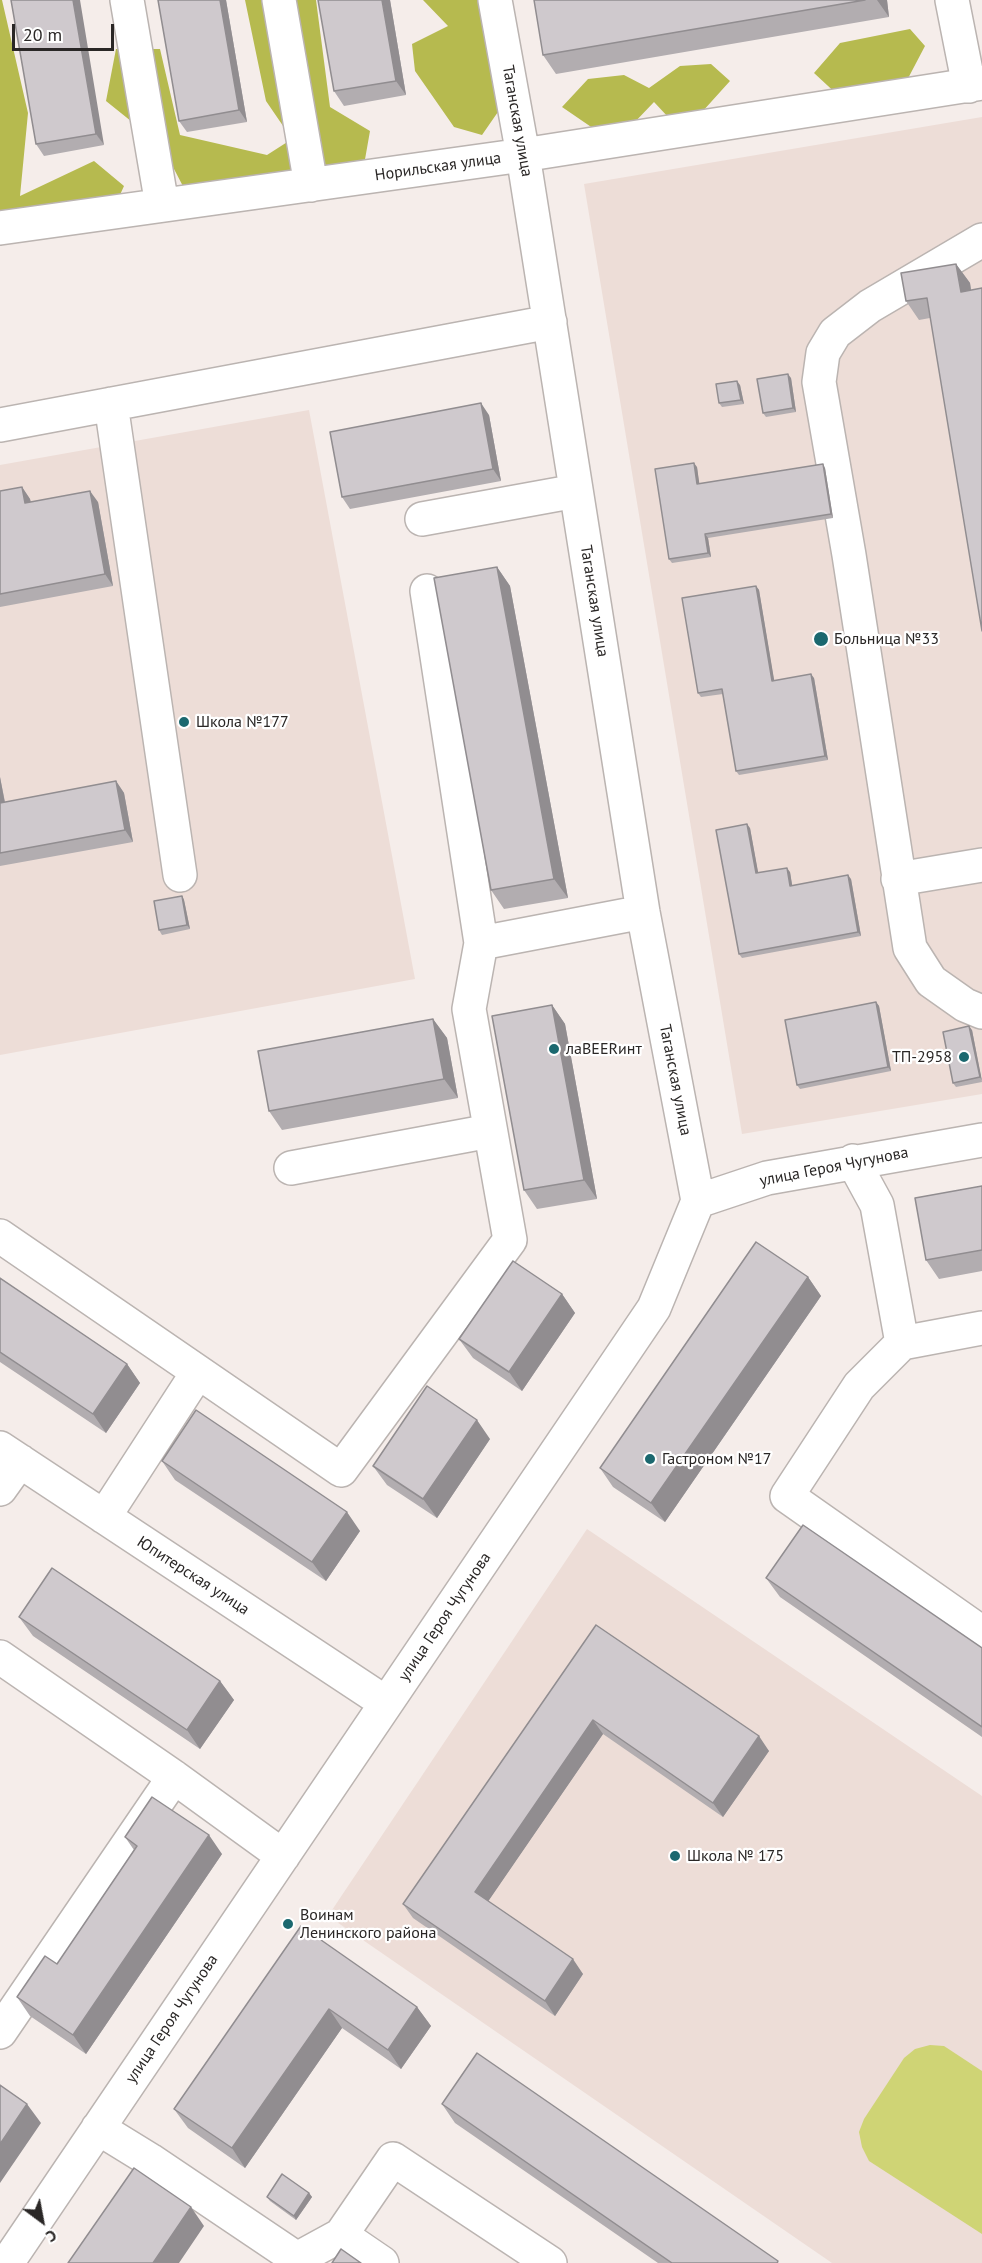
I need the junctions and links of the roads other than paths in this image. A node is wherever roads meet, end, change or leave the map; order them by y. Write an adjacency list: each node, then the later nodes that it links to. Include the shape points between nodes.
1 (127, 0): 8 (street)
2 (279, 0): 7 (street)
3 (495, 0): 6 (street, Таганская улица)
4 (952, 0): 5 (street)
5 (975, 84): 6 (street, Норильская улица)
6 (523, 155): 7 (street, Норильская улица); 11 (street, Таганская улица)
7 (311, 185): 8 (street, Норильская улица)
8 (162, 205): 9 (street, Норильская улица)
9 (0, 228)
10 (982, 240): 19 (street, via 870,306 835,333 823,353 819,382)
11 (550, 322): 12 (street); 14 (street, Таганская улица)
12 (111, 404): 13 (street); 18 (street)
13 (0, 425)
14 (576, 491): 15 (street); 20 (street, Таганская улица)
15 (422, 519)
16 (427, 591): 21 (street)
17 (982, 865): 19 (street)
18 (180, 875)
19 (898, 879): 22 (street, via 910,948 931,981)
20 (643, 912): 21 (street); 27 (street, Таганская улица)
21 (481, 944): 23 (street, via 469,1009)
22 (982, 1012)
23 (490, 1131): 26 (street); 31 (street, via 510,1240 340,1470)
24 (982, 1140): 25 (street, улица Героя Чугунова)
25 (853, 1161): 27 (street, улица Героя Чугунова, via 767,1178); 30 (street, via 877,1205)
26 (291, 1168)
27 (698, 1201): 37 (street, улица Героя Чугунова, via 654,1308)
28 (0, 1236): 31 (street)
29 (982, 1328): 30 (street)
30 (902, 1343): 35 (street, via 859,1386 787,1496)
31 (198, 1372): 34 (street)
32 (10, 1454): 33 (street); 34 (street, Юпитерская улица)
33 (0, 1489)
34 (104, 1517): 37 (street, Юпитерская улица)
35 (982, 1632)
36 (0, 1657): 38 (street)
37 (386, 1703): 39 (street, улица Героя Чугунова)
38 (174, 1777): 39 (street); 40 (street)
39 (283, 1856): 41 (street, улица Героя Чугунова)
40 (0, 2032)
41 (98, 2128): 42 (street, via 297,2259); 43 (street, улица Героя Чугунова)
42 (341, 2235): 44 (street); 45 (street, via 393,2159)
43 (7, 2263)
44 (382, 2263)
45 (550, 2263)

